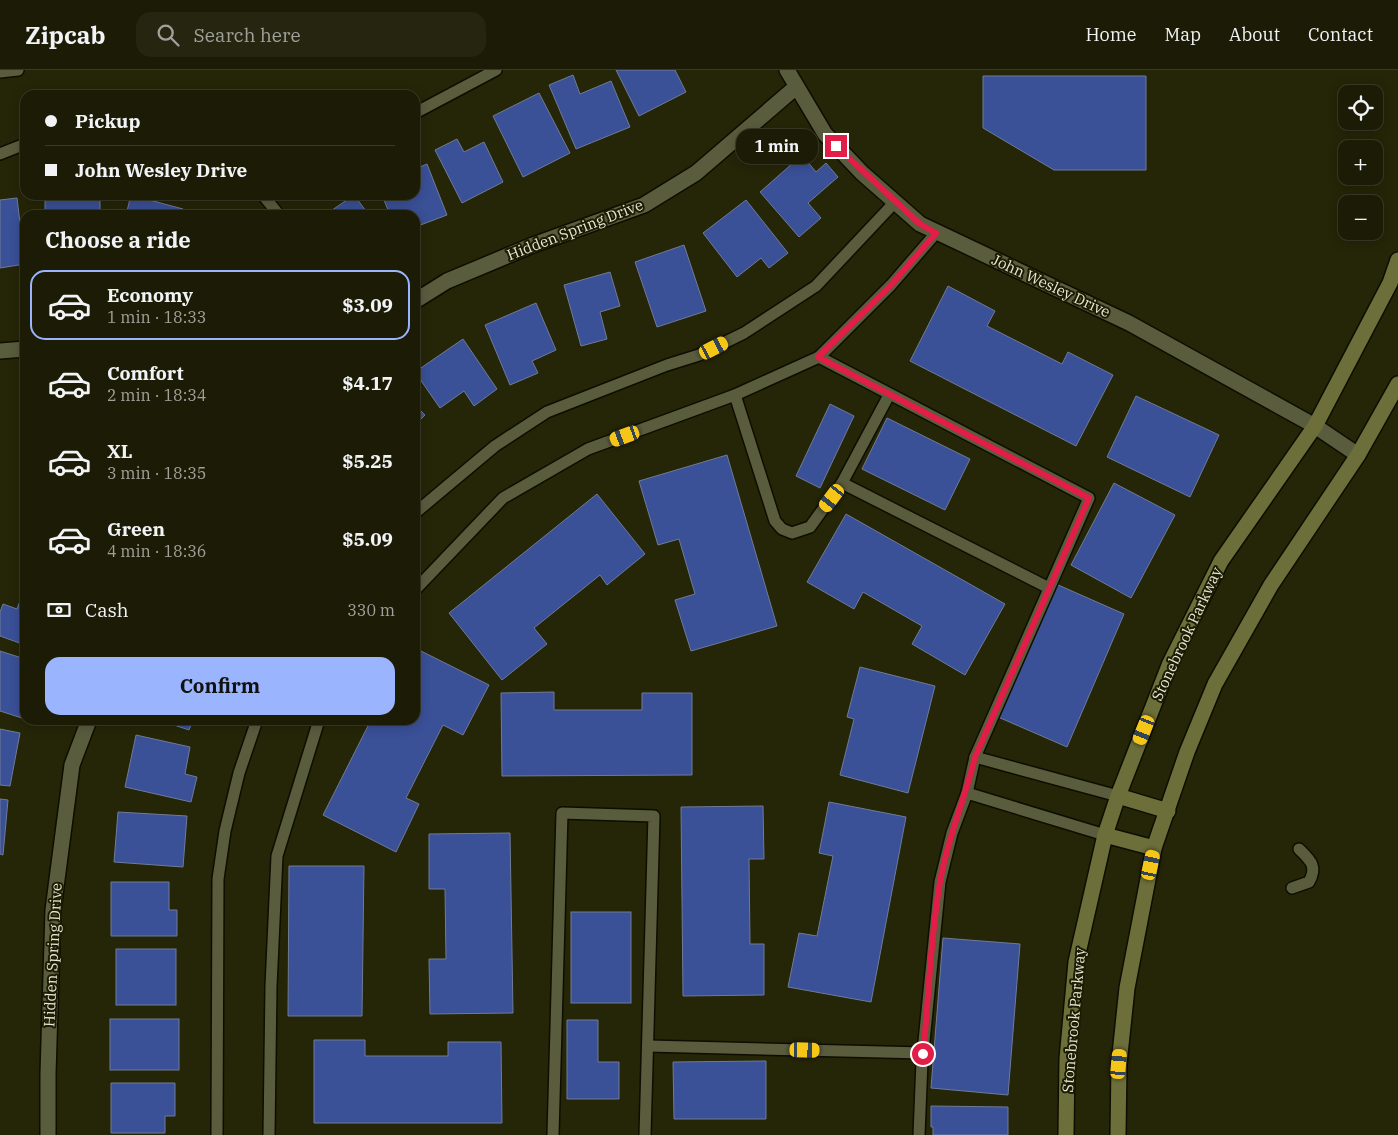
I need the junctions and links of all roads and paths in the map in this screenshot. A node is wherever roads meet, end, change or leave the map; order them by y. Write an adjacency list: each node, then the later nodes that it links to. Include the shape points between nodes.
1 (18, 70): 4 (lane)
2 (496, 70): 6 (lane)
3 (787, 70): 5 (street, John Wesley Drive)
4 (0, 72)
5 (796, 87): 10 (street, John Wesley Drive, via 825,134); 15 (street, Hidden Spring Drive, via 696,173 644,205 533,245 447,281)
6 (420, 110)
7 (20, 146): 8 (lane)
8 (0, 154)
9 (267, 200): 11 (lane)
10 (895, 202): 12 (street, John Wesley Drive); 25 (lane, via 816,286 744,333 699,355 547,412 495,446)
11 (275, 210)
12 (936, 233): 18 (lane, via 891,285); 22 (street, John Wesley Drive, via 1129,323)
13 (1398, 260): 14 (main road, Stonebrook Parkway)
14 (1394, 285): 22 (main road, Stonebrook Parkway)
15 (420, 298)
16 (20, 349): 17 (street)
17 (0, 351)
18 (818, 357): 20 (lane); 21 (lane)
19 (1398, 384): 23 (main road)
20 (735, 395): 24 (lane, via 775,521 782,529 792,533 810,527); 26 (lane, via 588,449 503,498)
21 (889, 395): 24 (lane); 27 (lane, via 1089,498)
22 (1314, 426): 23 (street, John Wesley Drive); 33 (main road, Stonebrook Parkway, via 1221,561 1170,663)
23 (1358, 455): 34 (main road, via 1271,585 1214,684)
24 (842, 483): 27 (lane)
25 (420, 509)
26 (420, 585)
27 (1049, 588): 31 (lane)
28 (87, 725): 41 (street, Hidden Spring Drive, via 72,766 53,910)
29 (255, 725): 42 (lane, via 224,831 218,879)
30 (317, 725): 43 (lane, via 277,856 270,986)
31 (975, 757): 32 (lane); 33 (lane)
32 (966, 793): 35 (lane); 40 (lane, via 940,882)
33 (1118, 796): 34 (main road); 35 (main road, Stonebrook Parkway)
34 (1168, 811): 36 (main road)
35 (1105, 835): 36 (main road); 47 (main road, Stonebrook Parkway, via 1076,962 1067,1058)
36 (1154, 848): 48 (main road, via 1127,988 1119,1064)
37 (1299, 848): 38 (lane, via 1313,864 1314,873 1309,882)
38 (1292, 888)
39 (648, 1046): 40 (lane); 44 (lane, via 654,816 562,813); 45 (lane)
40 (923, 1054): 46 (lane)
41 (48, 1135)
42 (217, 1135)
43 (269, 1135)
44 (553, 1135)
45 (645, 1135)
46 (919, 1135)
47 (1066, 1135)
48 (1118, 1135)

